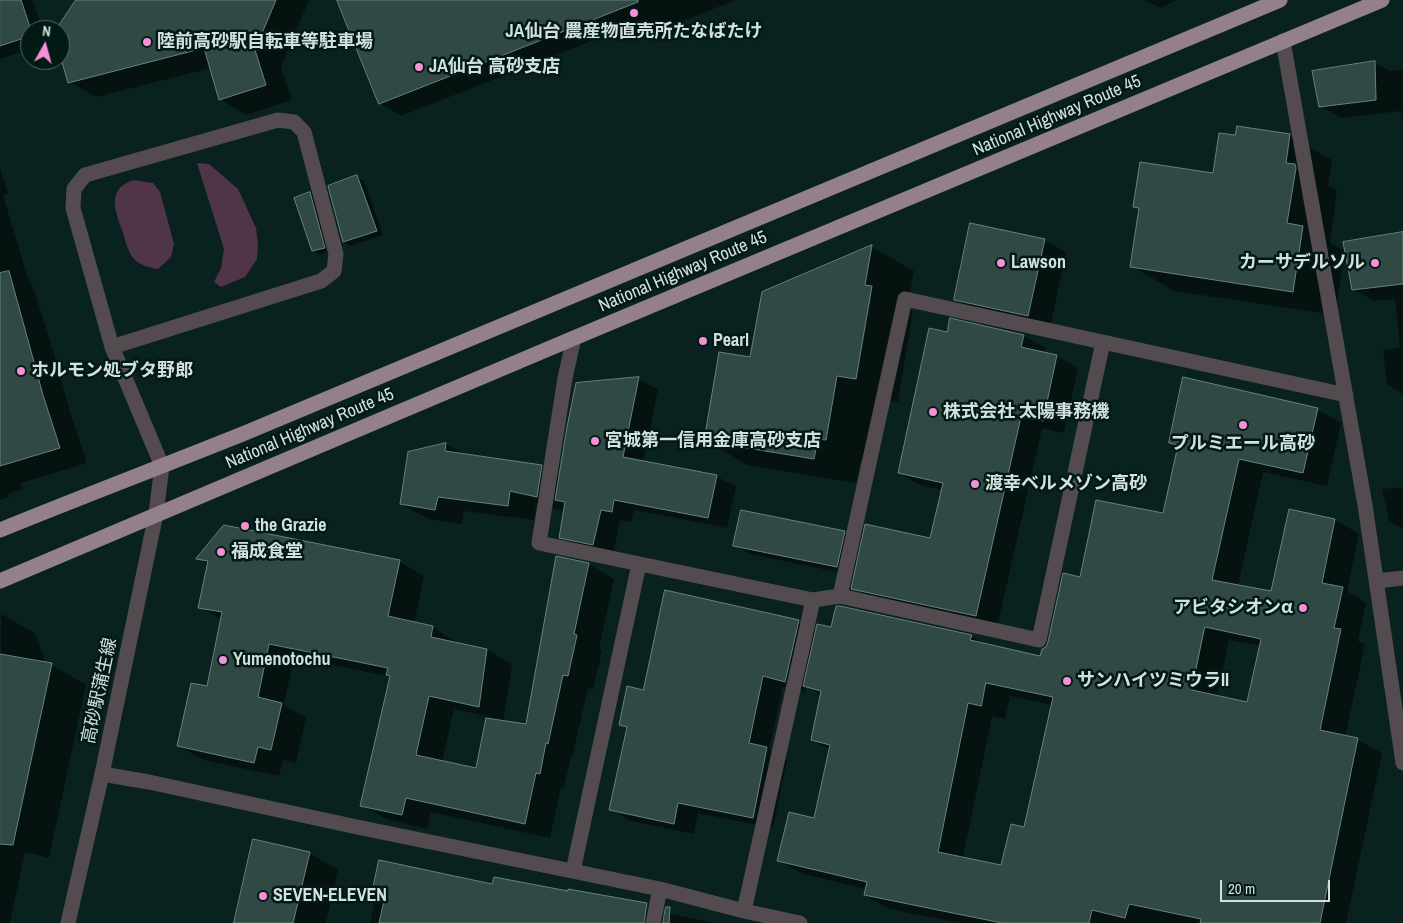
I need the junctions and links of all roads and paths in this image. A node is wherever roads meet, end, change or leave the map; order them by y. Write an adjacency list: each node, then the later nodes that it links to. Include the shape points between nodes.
1 (1280, 0): 8 (highway, National Highway Route 45)
2 (1382, 0): 3 (highway, National Highway Route 45)
3 (1283, 42): 4 (highway, National Highway Route 45); 7 (street)
4 (574, 338): 9 (highway, National Highway Route 45); 11 (street, via 539,543)
5 (1102, 342): 7 (street); 15 (street, via 904,299); 15 (street, via 1039,640)
6 (112, 347): 6 (street, via 73,208 74,189 85,174 278,120 294,122 304,132 336,254 334,271 321,281); 8 (street)
7 (1346, 396): 14 (street)
8 (162, 466): 9 (street, 高砂駅蒲生線); 10 (highway, National Highway Route 45)
9 (156, 514): 13 (highway, National Highway Route 45); 18 (street, 高砂駅蒲生線)
10 (0, 530)
11 (639, 564): 16 (street); 19 (street)
12 (1403, 578): 14 (street)
13 (0, 581)
14 (1377, 581): 17 (street)
15 (840, 596): 16 (street)
16 (814, 600): 21 (street)
17 (1403, 762)
18 (102, 774): 19 (street); 22 (street, 高砂駅蒲生線)
19 (573, 871): 20 (street)
20 (660, 889): 21 (street); 23 (street)
21 (744, 911): 24 (street)
22 (68, 923)
23 (653, 923)
24 (800, 923)

